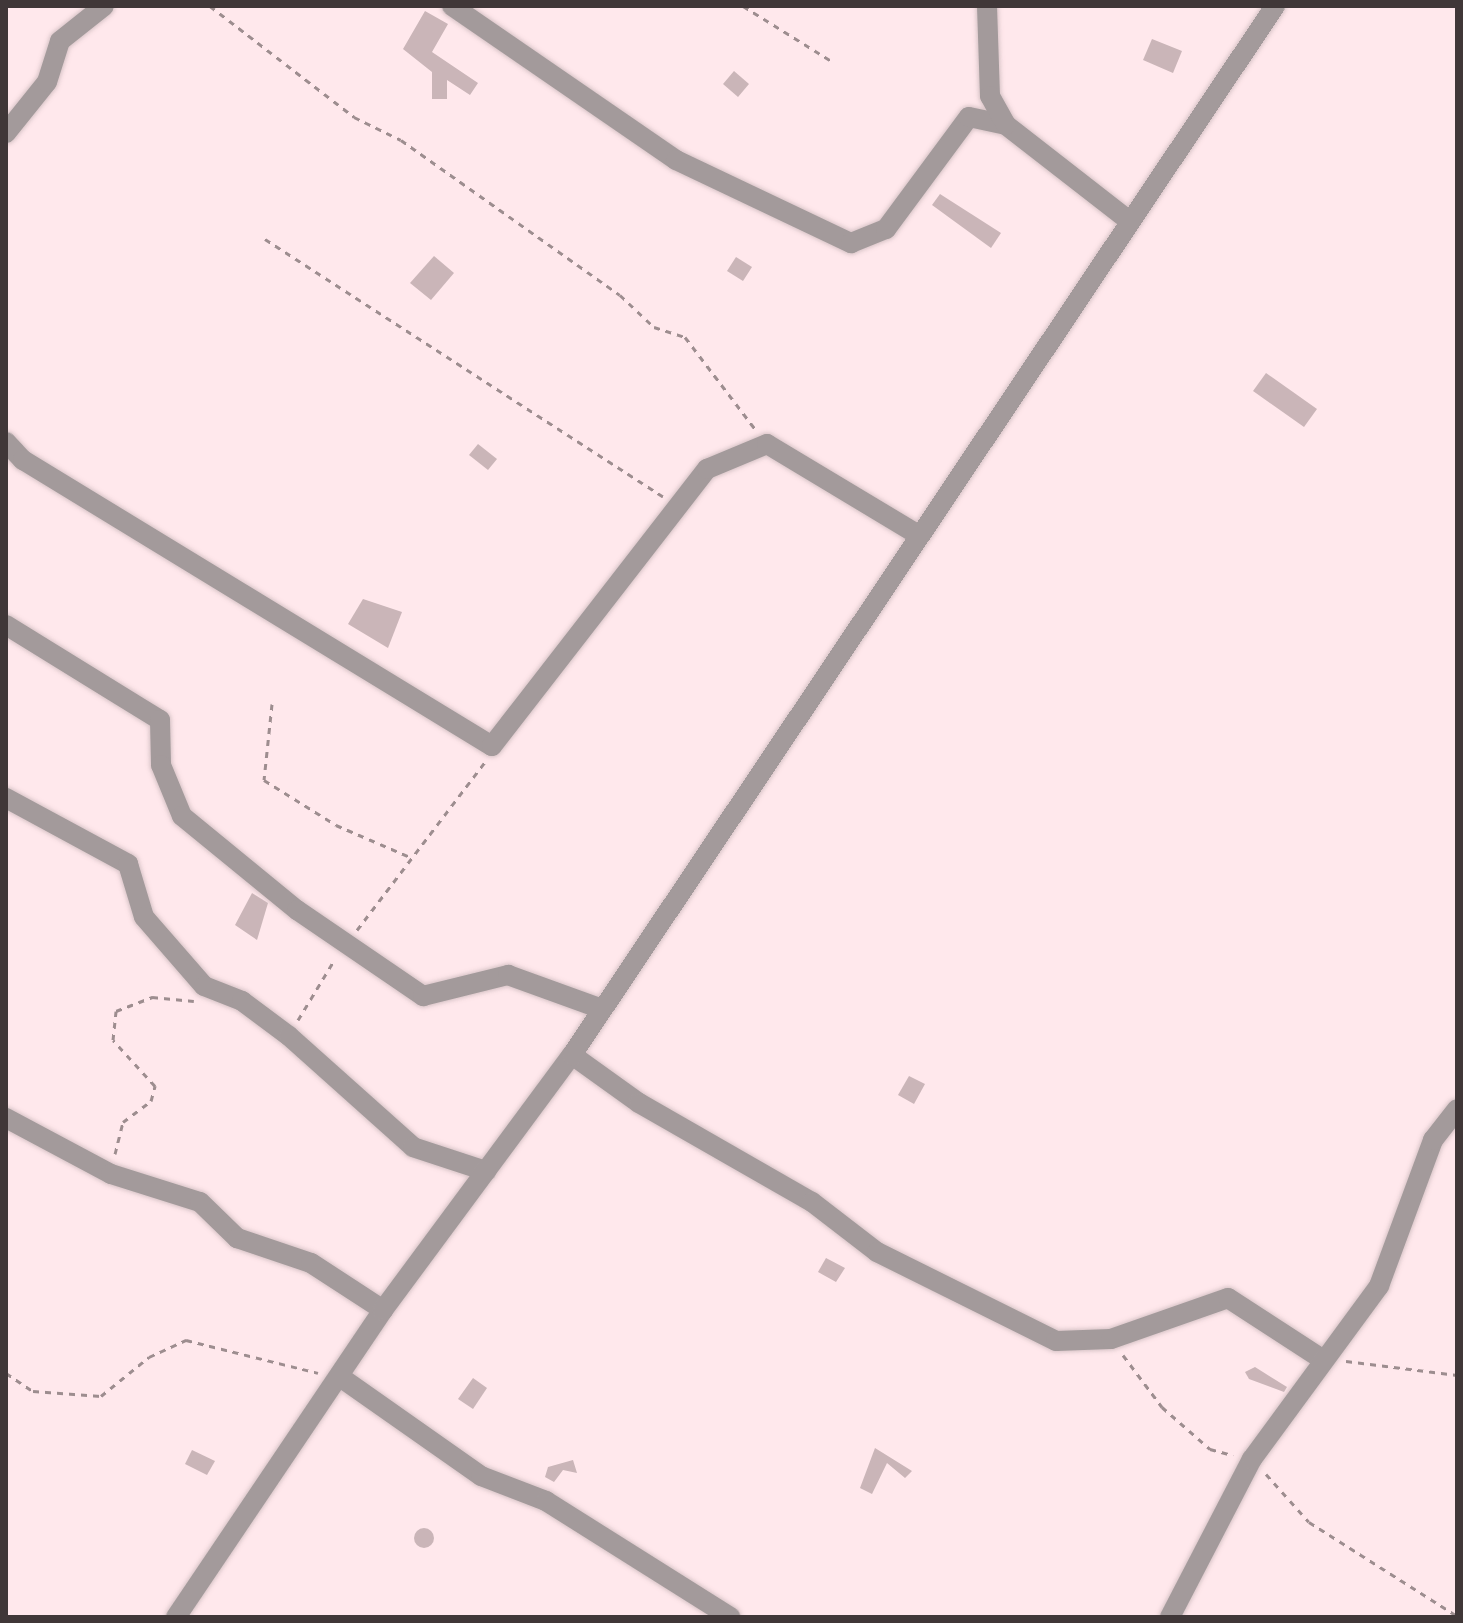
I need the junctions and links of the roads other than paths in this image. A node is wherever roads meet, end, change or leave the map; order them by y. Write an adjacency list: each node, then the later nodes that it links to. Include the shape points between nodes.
1 (104, 6): 6 (street, via 60,41 47,82)
2 (452, 6): 5 (street, via 676,160 851,243 886,229 969,117)
3 (987, 6): 5 (street, via 990,96)
4 (1275, 6): 7 (street)
5 (1006, 125): 7 (street)
6 (6, 133)
7 (1128, 220): 9 (street)
8 (6, 442): 9 (street, via 23,460 492,746 707,469 767,444)
9 (917, 534): 12 (street)
10 (6, 625): 12 (street, via 160,720 161,765 182,816 297,910 423,996 508,975)
11 (6, 798): 16 (street, via 128,864 144,917 204,986 242,1001 289,1036 413,1147)
12 (599, 1008): 13 (street)
13 (572, 1055): 16 (street); 18 (street, via 639,1103 812,1202 877,1252 1056,1341 1111,1339 1228,1298)
14 (1457, 1109): 18 (street, via 1433,1140 1379,1286)
15 (6, 1118): 17 (street, via 111,1174 200,1202 237,1238 311,1263)
16 (486, 1171): 17 (street)
17 (383, 1310): 19 (street)
18 (1322, 1359): 22 (street, via 1252,1459)
19 (343, 1379): 20 (street); 21 (street, via 481,1476 546,1501)
20 (176, 1617)
21 (730, 1617)
22 (1170, 1617)

